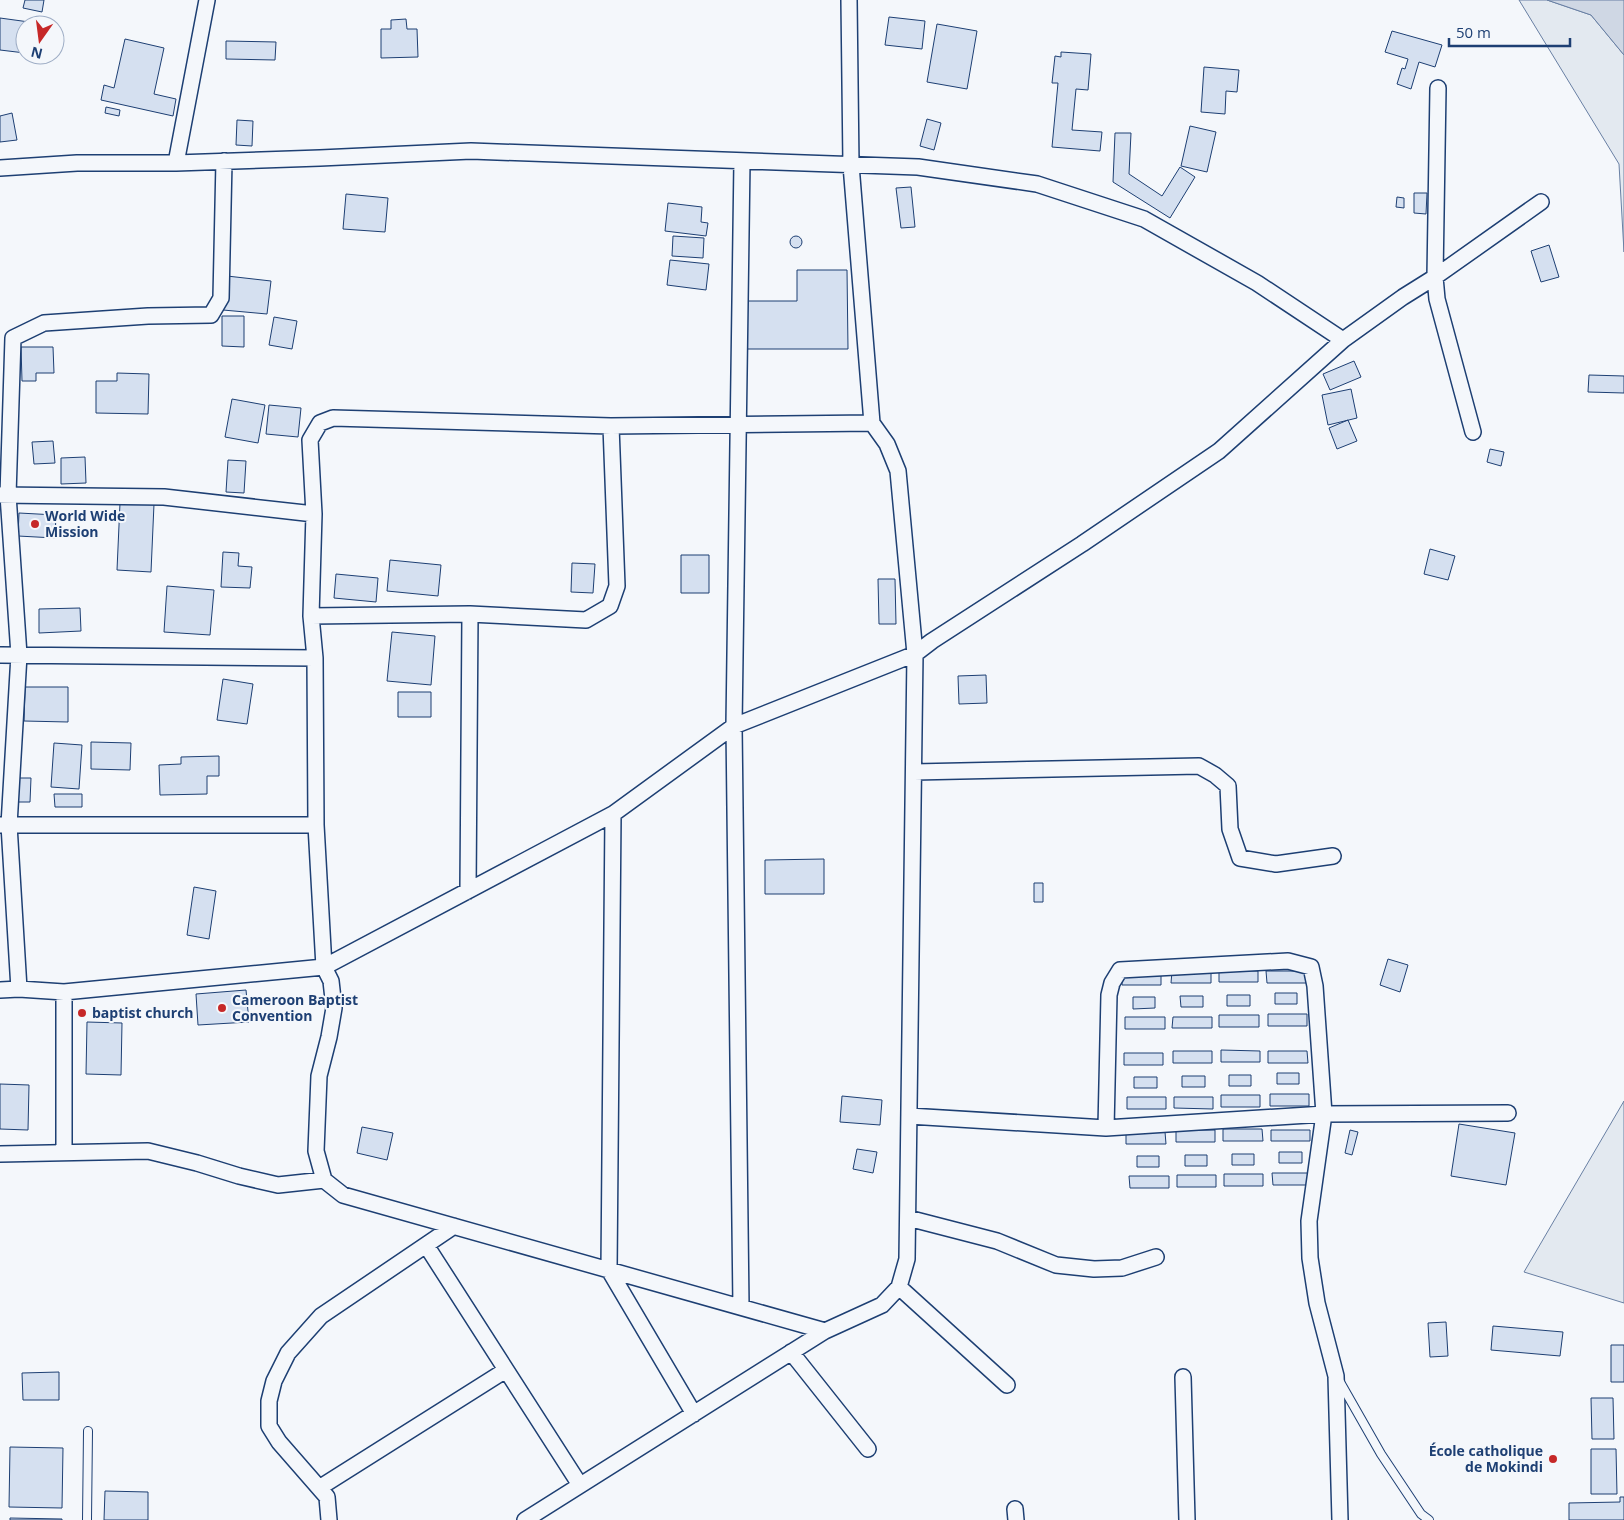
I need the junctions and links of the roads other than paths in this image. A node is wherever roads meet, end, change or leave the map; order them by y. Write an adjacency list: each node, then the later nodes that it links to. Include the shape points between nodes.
1 (207, 0): 6 (street)
2 (849, 0): 7 (street)
3 (1438, 88): 10 (street)
4 (224, 161): 5 (street, via 471,151); 6 (street); 16 (street, via 221,298 211,315 44,324 12,338)
5 (742, 161): 7 (street); 13 (street)
6 (176, 163): 8 (street, via 77,163)
7 (851, 164): 11 (street, via 918,167 1037,184 1144,219 1257,283); 12 (street)
8 (0, 168)
9 (1541, 202): 10 (street)
10 (1435, 277): 11 (street); 15 (street, via 1437,300)
11 (1343, 340): 20 (street, via 1219,451)
12 (872, 423): 13 (street); 20 (street, via 887,444 898,471)
13 (739, 424): 14 (street); 24 (street)
14 (612, 426): 17 (street, via 333,418 320,424 310,440); 18 (street, via 618,586 610,606 586,620)
15 (1473, 432)
16 (4, 495): 17 (street, via 164,497); 22 (street)
17 (314, 514): 19 (street)
18 (470, 614): 19 (street); 30 (street)
19 (311, 616): 23 (street)
20 (915, 654): 24 (street); 25 (street)
21 (0, 655): 22 (street)
22 (19, 655): 23 (street); 27 (street)
23 (315, 658): 28 (street)
24 (734, 726): 26 (street); 48 (street)
25 (914, 772): 29 (street, via 1199,766 1228,786 1230,829 1240,858 1276,864); 37 (street)
26 (613, 814): 30 (street); 46 (street)
27 (4, 824): 28 (street); 32 (street)
28 (316, 825): 31 (street)
29 (1333, 856)
30 (468, 891): 31 (street)
31 (324, 967): 34 (street); 41 (street, via 331,982 334,1008 319,1076 316,1151)
32 (20, 989): 33 (street); 34 (street)
33 (0, 990)
34 (64, 992): 39 (street)
35 (1508, 1113): 36 (street)
36 (1324, 1114): 38 (street); 38 (street, via 1311,967 1288,961 1120,970 1109,995); 52 (street, via 1309,1220 1310,1258 1317,1303)
37 (909, 1116): 38 (street); 42 (street)
38 (1106, 1128)
39 (64, 1153): 40 (street); 41 (street, via 148,1151 278,1185)
40 (0, 1154)
41 (324, 1180): 43 (street, via 343,1195)
42 (908, 1218): 45 (street, via 997,1241 1056,1265 1122,1268); 47 (street, via 907,1259)
43 (454, 1226): 44 (street); 46 (street)
44 (426, 1245): 51 (street); 59 (street, via 321,1316 288,1353 274,1381 269,1401 269,1426)
45 (1156, 1256)
46 (608, 1270): 48 (street); 55 (street)
47 (899, 1287): 49 (street, via 882,1305); 54 (street)
48 (740, 1307): 49 (street)
49 (825, 1331): 50 (street)
50 (791, 1352): 55 (street); 57 (street)
51 (506, 1370): 58 (street); 59 (street)
52 (1336, 1376): 64 (street); 65 (lane, via 1381,1454 1421,1514)
53 (1183, 1377): 63 (street)
54 (1007, 1385)
55 (694, 1414): 58 (street)
56 (88, 1431): 60 (lane)
57 (868, 1449)
58 (580, 1485): 62 (street)
59 (320, 1488): 61 (street, via 327,1497)
60 (87, 1520)
61 (330, 1520)
62 (525, 1520)
63 (1187, 1520)
64 (1340, 1520)
65 (1429, 1520)

